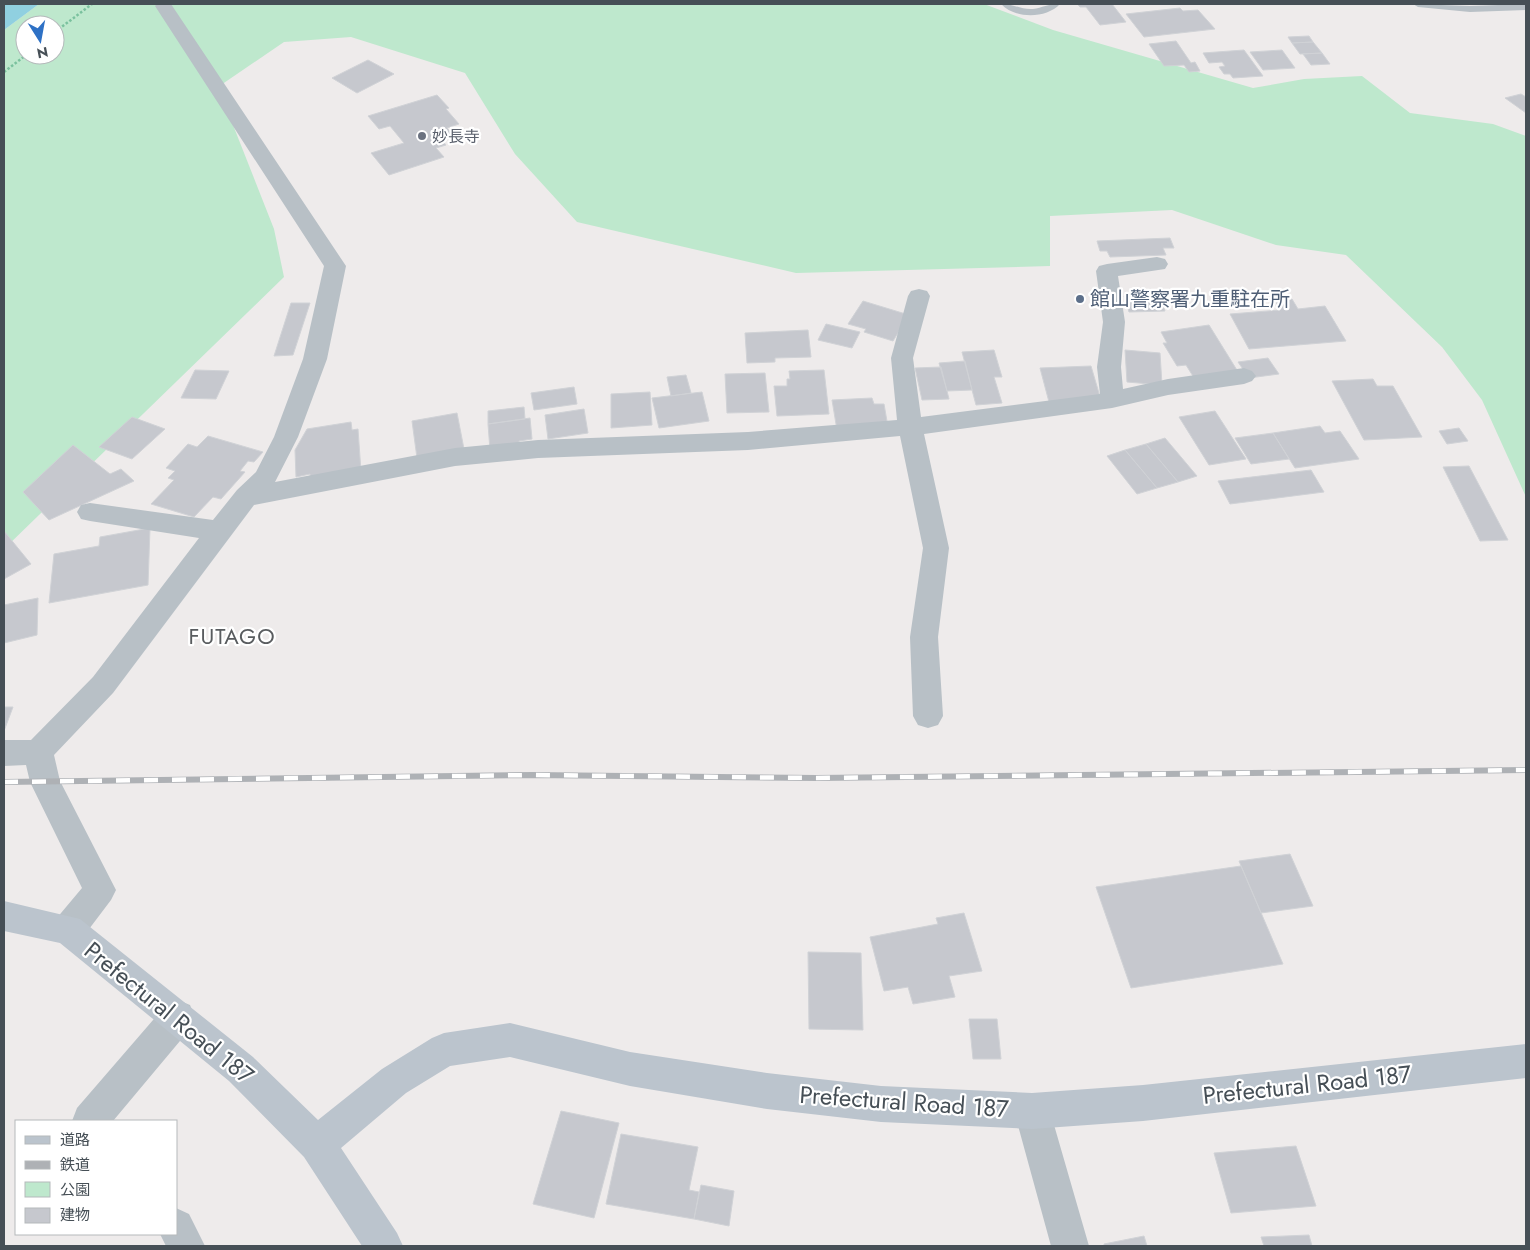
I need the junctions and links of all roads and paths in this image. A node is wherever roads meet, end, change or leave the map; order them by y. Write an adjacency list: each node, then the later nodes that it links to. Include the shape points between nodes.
1 (92, 4): 7 (path)
2 (1006, 4): 3 (lane, via 1017,10 1038,13)
3 (1055, 4)
4 (1418, 4): 6 (lane, via 1470,9)
5 (164, 6): 15 (street, via 335,266 314,359 286,437 266,477)
6 (1526, 7)
7 (65, 24)
8 (15, 64): 9 (path)
9 (4, 72)
10 (1157, 264): 13 (street, via 1107,271 1114,322 1109,367)
11 (919, 296): 14 (street, via 902,358)
12 (1244, 376): 13 (street, via 1168,387)
13 (1112, 400): 14 (street)
14 (910, 427): 15 (street, via 748,440 538,449 455,457); 18 (street, via 936,548 924,637)
15 (246, 497): 17 (street)
16 (90, 512): 17 (street)
17 (219, 531): 19 (street, via 103,685)
18 (928, 716)
19 (38, 752): 20 (street); 22 (street, via 44,782 100,890)
20 (4, 753)
21 (4, 916): 22 (main road, Prefectural Road 187)
22 (68, 930): 23 (main road, Prefectural Road 187)
23 (178, 1017): 26 (street); 27 (main road, Prefectural Road 187, via 241,1069)
24 (1526, 1061): 25 (main road, Prefectural Road 187, via 1143,1103)
25 (1032, 1111): 27 (main road, Prefectural Road 187, via 880,1104 767,1091 630,1068 510,1040 444,1050 394,1081); 31 (street)
26 (91, 1120)
27 (317, 1144): 30 (main road, Prefectural Road 187)
28 (178, 1231): 29 (street)
29 (186, 1246)
30 (384, 1246)
31 (1070, 1246)

